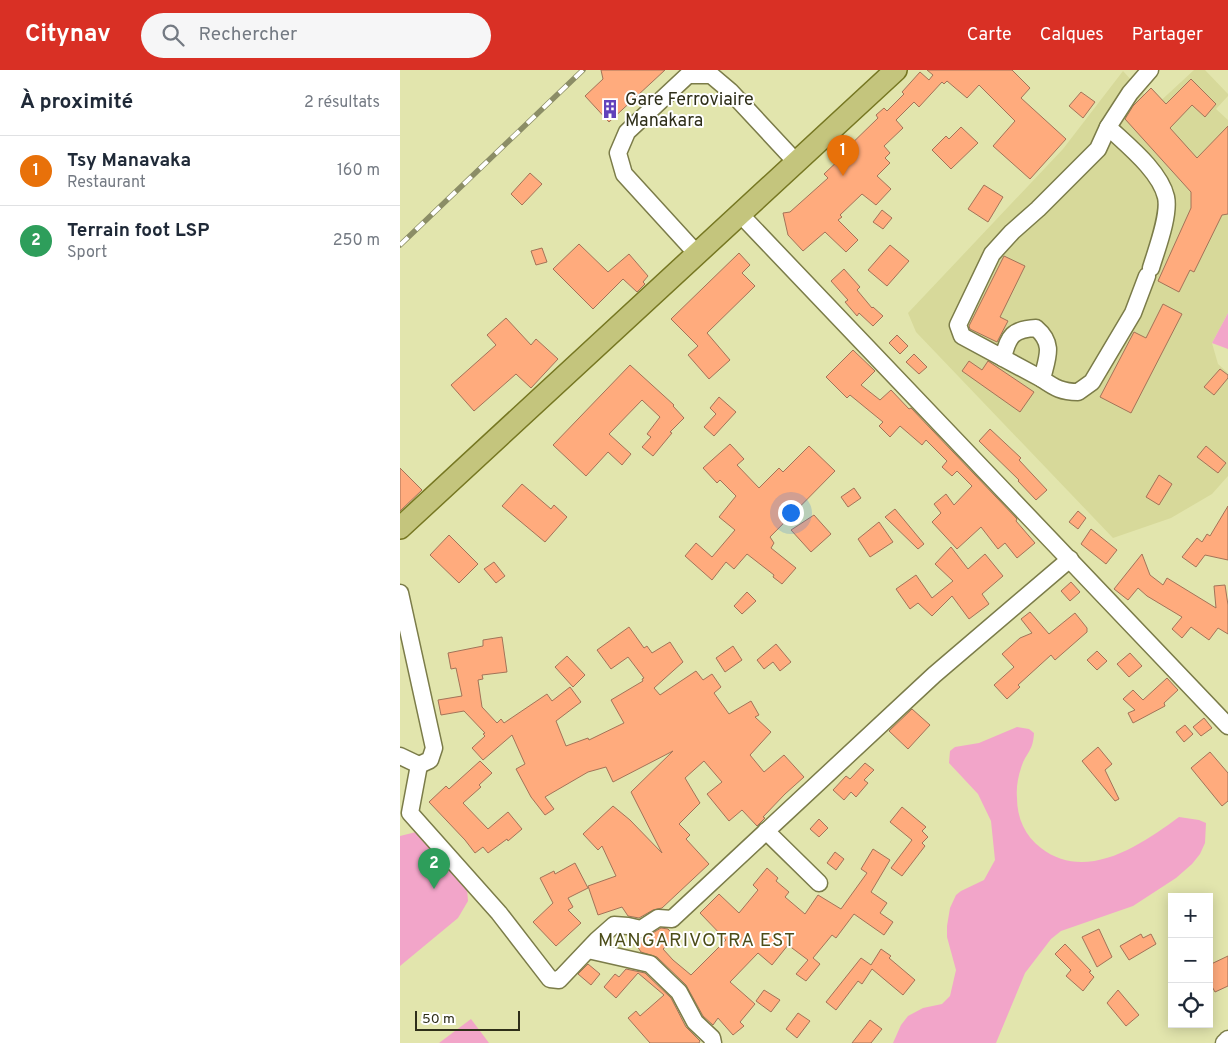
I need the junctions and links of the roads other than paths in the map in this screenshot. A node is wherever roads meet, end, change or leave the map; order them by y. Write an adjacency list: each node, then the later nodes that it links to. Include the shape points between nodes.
1 (896, 70): 4 (main road)
2 (1150, 70): 3 (street)
3 (1108, 127): 7 (street, via 1098,149 992,254 963,313 958,325 962,336); 8 (street, via 1153,170 1166,197 1162,230 1133,313 1092,382 1078,392 1065,392)
4 (796, 162): 5 (main road); 6 (street, via 711,75 688,75 627,132 618,152 624,174)
5 (740, 214): 6 (main road); 10 (street)
6 (697, 254): 9 (main road)
7 (1003, 358): 8 (street); 8 (street, via 1012,336 1021,329 1036,328 1045,335 1049,347)
8 (1042, 379)
9 (400, 528)
10 (1070, 559): 12 (street); 15 (street, via 934,675)
11 (400, 593): 14 (street, via 434,748 430,760)
12 (1228, 726)
13 (400, 756): 14 (street)
14 (419, 765): 17 (street, via 410,813 499,913 550,979 559,980)
15 (766, 831): 16 (street); 17 (street, via 672,919 658,918 641,929 614,925)
16 (819, 883)
17 (588, 950): 19 (street, via 650,964 679,992 695,1022)
18 (1228, 1039): 20 (street)
19 (714, 1043)
20 (1224, 1043)

